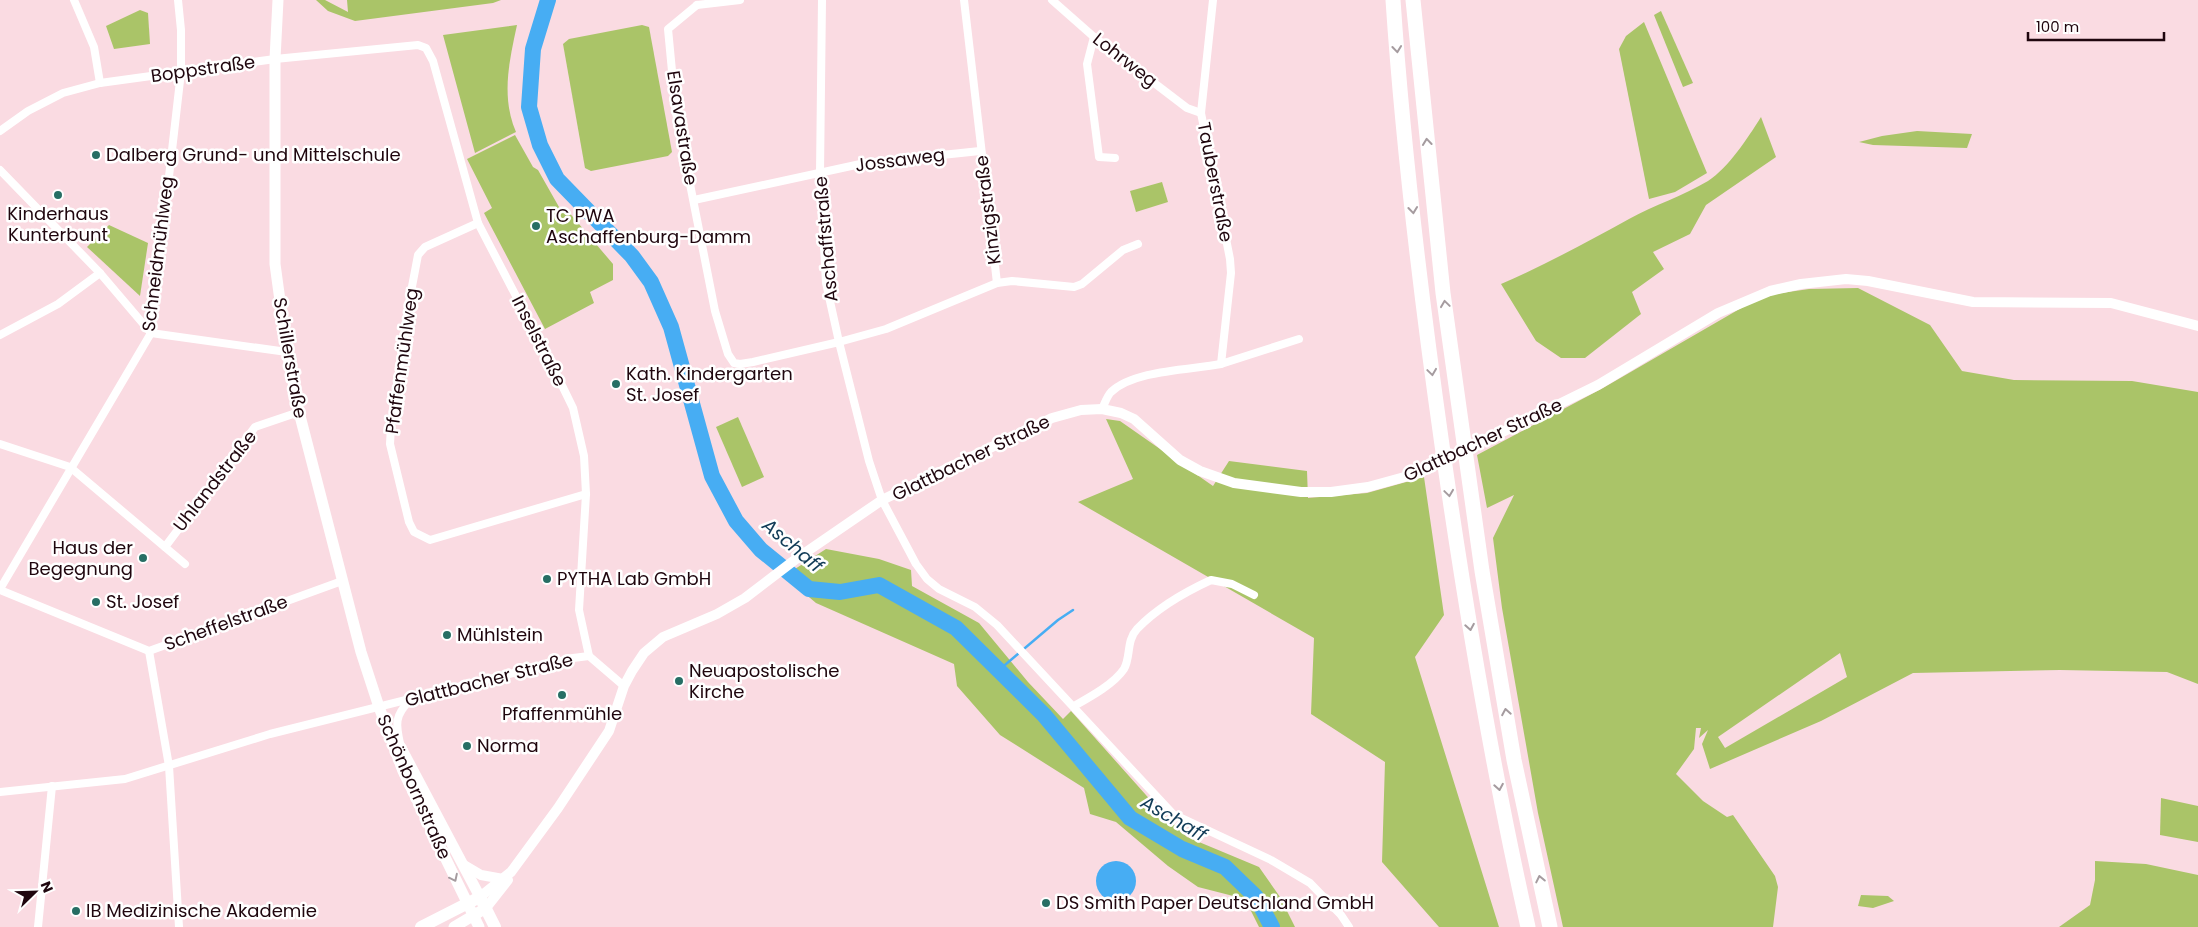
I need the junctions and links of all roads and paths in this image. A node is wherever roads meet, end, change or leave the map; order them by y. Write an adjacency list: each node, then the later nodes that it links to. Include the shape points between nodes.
1 (74, 0): 16 (street, via 94,47)
2 (178, 0): 15 (street, Schneidmühlweg)
3 (278, 0): 14 (main road, Schillerstraße)
4 (740, 0): 11 (street)
5 (822, 0): 22 (street, Aschaffstraße)
6 (964, 0): 19 (street, Kinzigstraße)
7 (1052, 0): 12 (street, Lohrweg)
8 (1213, 0): 17 (street, Tauberstraße)
9 (1393, 0): 67 (highway, one-way to 67, via 1422,298 1461,579)
10 (1413, 0): 68 (highway, one-way to 10, via 1514,760 1482,571 1442,283)
11 (697, 2): 23 (street, Elsavastraße, via 668,29 676,113)
12 (1094, 36): 17 (street, Lohrweg, via 1187,108); 20 (street, via 1087,64 1100,157)
13 (418, 45): 14 (street, Boppstraße); 24 (street, Inselstraße, via 426,48 433,61)
14 (275, 59): 15 (street, Boppstraße); 33 (main road, Schillerstraße, via 275,264)
15 (181, 72): 16 (street, Boppstraße); 29 (street, Schneidmühlweg)
16 (100, 83): 18 (street, Boppstraße, via 63,93 28,111)
17 (1201, 113): 34 (street, Tauberstraße, via 1230,259)
18 (0, 131)
19 (980, 151): 22 (street, Jossaweg, via 864,163); 27 (street, Kinzigstraße)
20 (1115, 158)
21 (0, 170): 26 (street)
22 (820, 173): 23 (street, Jossaweg); 32 (street, Aschaffstraße, via 826,283)
23 (694, 200): 32 (street, Elsavastraße, via 715,310 728,354 734,363 753,362)
24 (478, 223): 39 (street, Inselstraße, via 573,408 584,456); 39 (street, Pfaffenmühlweg, via 425,246 418,255 390,444 409,522 414,532 430,540)
25 (1138, 244): 27 (street, via 1123,250 1074,287 1012,281)
26 (100, 273): 29 (street); 30 (street, via 58,304)
27 (996, 283): 32 (street, Kinzigstraße, via 886,329)
28 (2198, 326): 35 (street, Glattbacher Straße, via 2110,303 1973,302 1846,279 1801,284 1770,291 1718,313 1598,385 1419,473 1368,487 1331,492 1301,492 1234,483 1200,471 1180,460 1134,419)
29 (152, 333): 33 (street); 38 (street, Schneidmühlweg)
30 (0, 336)
31 (1299, 339): 34 (street)
32 (839, 342): 40 (street, Aschaffstraße)
33 (287, 352): 36 (main road, Schillerstraße)
34 (1220, 364): 35 (street, via 1153,374 1119,385 1109,393)
35 (1102, 409): 40 (street, Glattbacher Straße, via 1081,410 1045,420)
36 (299, 412): 41 (street, Uhlandstraße, via 255,427); 43 (main road, Schillerstraße)
37 (0, 444): 38 (street)
38 (70, 468): 41 (street); 44 (street, Schneidmühlweg)
39 (586, 494): 47 (street, Inselstraße, via 579,601)
40 (882, 500): 48 (street, Glattbacher Straße, via 745,598 663,637 644,654); 50 (street, Aschaffstraße, via 927,579 987,615)
41 (165, 547): 42 (street)
42 (186, 564)
43 (342, 581): 46 (street, Scheffelstraße); 51 (main road, Schillerstraße)
44 (0, 589): 46 (street, Scheffelstraße)
45 (1254, 595): 50 (street, via 1232,584 1211,580 1174,600 1136,630 1124,668 1098,692)
46 (149, 651): 53 (street)
47 (589, 656): 48 (street, Glattbacher Straße); 49 (street, Glattbacher Straße)
48 (624, 686): 57 (street, via 609,731 558,808)
49 (411, 700): 51 (street, Glattbacher Straße); 52 (street, via 401,710 396,725)
50 (1074, 706): 66 (street, Aschaffstraße, via 1173,814 1272,860 1310,883)
51 (379, 707): 52 (main road, Schönbornstraße); 53 (street, Glattbacher Straße, via 270,734); 59 (main road, Schönbornstraße, one-way to 59, via 403,770)
52 (401, 748): 56 (main road, Schönbornstraße)
53 (169, 766): 54 (street, Glattbacher Straße, via 117,781); 62 (street)
54 (52, 786): 55 (street, Glattbacher Straße); 61 (street)
55 (0, 792)
56 (464, 864): 57 (street, via 481,876); 58 (main road, Schönbornstraße)
57 (507, 876): 58 (street, via 495,898)
58 (483, 903): 59 (main road); 60 (main road); 65 (main road, Schönbornstraße)
59 (467, 904): 60 (main road, Schönbornstraße); 63 (main road)
60 (476, 922): 64 (main road)
61 (38, 927)
62 (179, 927)
63 (422, 927)
64 (454, 927)
65 (495, 927)
66 (1349, 927)
67 (1528, 927)
68 (1550, 927)

